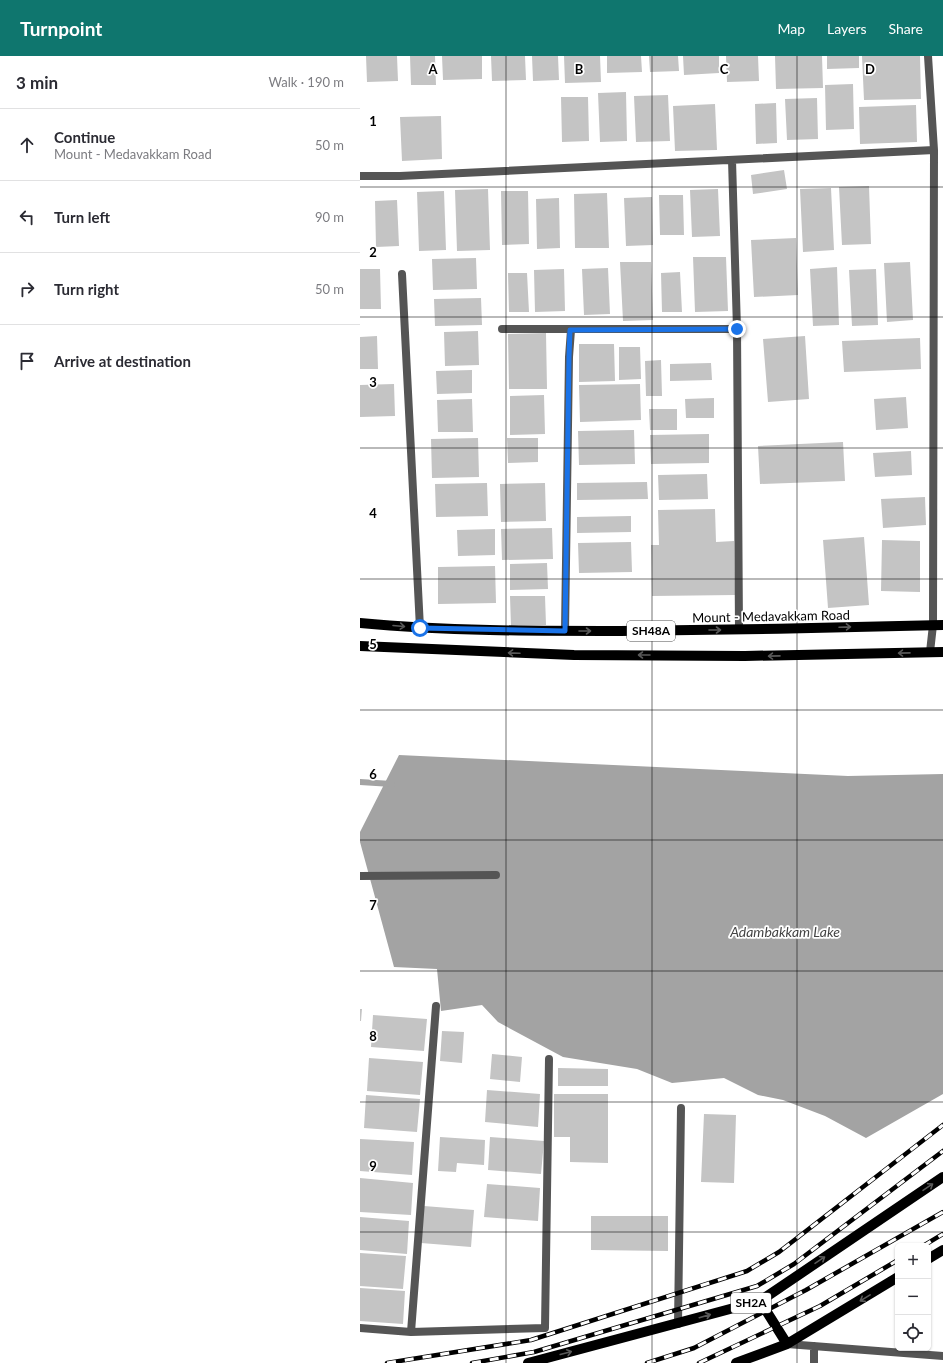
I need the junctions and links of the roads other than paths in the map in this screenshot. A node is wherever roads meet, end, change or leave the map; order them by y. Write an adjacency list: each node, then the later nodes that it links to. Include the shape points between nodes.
1 (928, 56): 2 (street)
2 (934, 150): 3 (street); 10 (street)
3 (732, 160): 4 (street); 7 (street)
4 (360, 176)
5 (402, 274): 13 (street)
6 (502, 329): 8 (street)
7 (737, 329): 8 (street); 14 (street)
8 (570, 330): 15 (street)
9 (943, 440): 10 (street)
10 (934, 441): 12 (street)
11 (360, 623): 13 (main road, Mount - Medavakkam Road / SH48A, one-way to 13)
12 (938, 625): 14 (main road, Mount - Medavakkam Road / SH48A, one-way to 12); 17 (street)
13 (420, 628): 15 (main road, Mount - Medavakkam Road / SH48A)
14 (739, 630): 15 (main road, Mount - Medavakkam Road / SH48A, one-way to 14)
15 (565, 631)
16 (360, 646): 17 (main road, SH48A, one-way to 16, via 744,656 574,655)
17 (930, 652): 18 (main road, SH48A)
18 (943, 652)
19 (496, 875): 20 (street)
20 (360, 876)
21 (436, 1006): 31 (street)
22 (548, 1060): 31 (street, via 545,1328)
23 (681, 1108): 29 (street)
24 (943, 1177): 28 (main road, SH2A, one-way to 24)
25 (943, 1250): 26 (main road)
26 (931, 1257)
27 (895, 1279): 32 (main road, one-way to 32)
28 (760, 1300): 29 (main road, SH2A, one-way to 28); 32 (main road)
29 (678, 1324): 35 (main road, SH2A, one-way to 29)
30 (360, 1328): 31 (street)
31 (411, 1332)
32 (788, 1344): 33 (street); 36 (main road)
33 (814, 1346): 34 (street); 37 (street)
34 (943, 1356)
35 (528, 1363)
36 (736, 1363)
37 (814, 1363)

